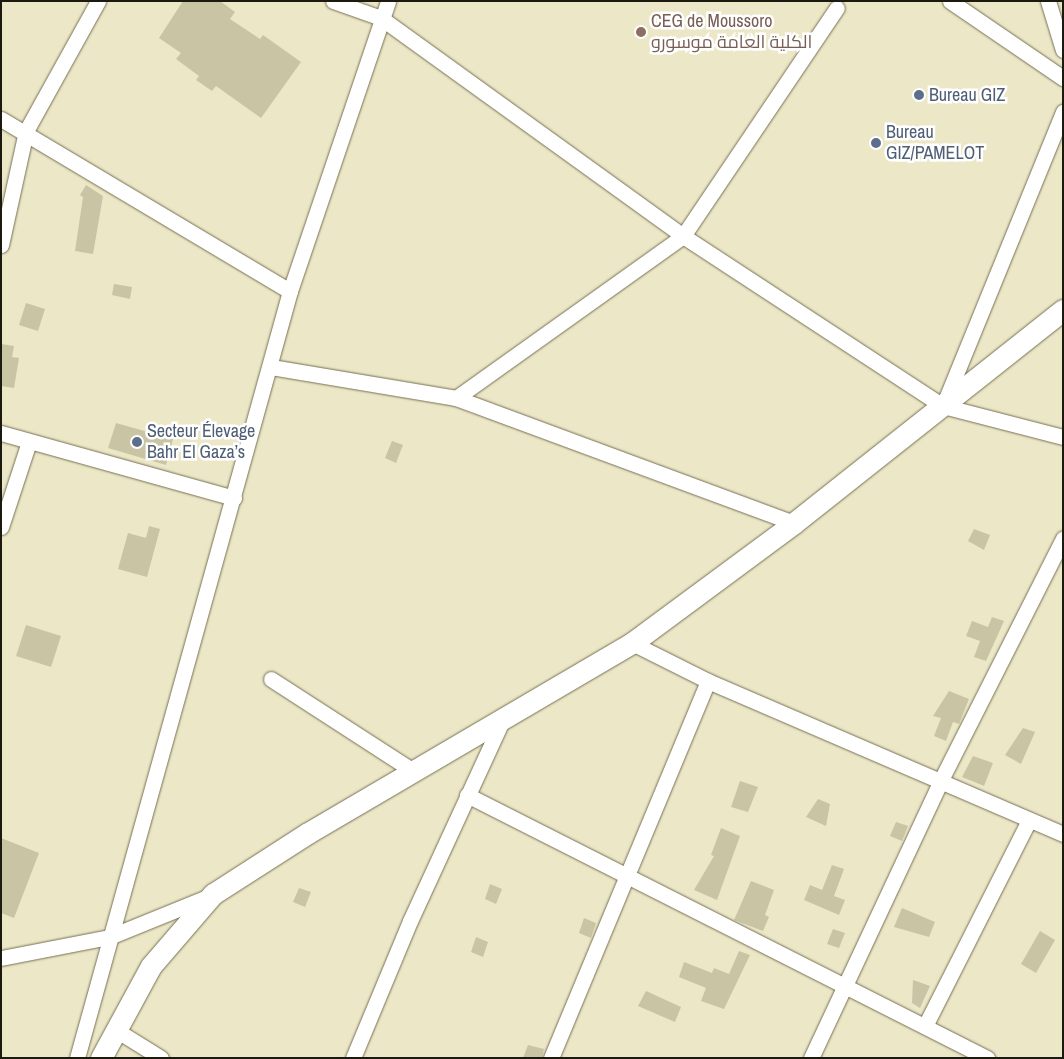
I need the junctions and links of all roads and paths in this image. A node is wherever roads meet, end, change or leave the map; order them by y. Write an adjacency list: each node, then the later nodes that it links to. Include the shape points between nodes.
1 (98, 1): 12 (street)
2 (333, 1): 7 (street)
3 (388, 1): 7 (street)
4 (950, 1): 9 (street)
5 (1048, 1): 8 (street)
6 (837, 8): 13 (street)
7 (381, 18): 13 (street); 15 (street)
8 (1063, 50)
9 (1063, 78)
10 (1063, 112): 19 (street)
11 (1, 119): 12 (street)
12 (26, 131): 14 (street); 15 (street)
13 (682, 236): 18 (street); 19 (street)
14 (1, 245)
15 (290, 291): 17 (street)
16 (1063, 310): 19 (main road)
17 (270, 367): 18 (street); 23 (street)
18 (456, 398): 24 (street)
19 (943, 406): 21 (street); 24 (main road)
20 (1, 433): 22 (street)
21 (1063, 437)
22 (28, 442): 23 (street); 25 (street)
23 (234, 498): 38 (street)
24 (794, 523): 27 (main road)
25 (1, 528)
26 (1063, 538): 32 (street)
27 (632, 643): 29 (street); 30 (main road)
28 (271, 679): 31 (street)
29 (708, 681): 32 (street); 36 (street)
30 (505, 716): 31 (main road); 33 (street)
31 (413, 771): 37 (main road)
32 (940, 782): 34 (street); 40 (street)
33 (467, 795): 36 (street); 46 (street)
34 (1029, 820): 35 (street); 41 (street)
35 (1063, 834)
36 (629, 876): 40 (street); 47 (street)
37 (214, 894): 38 (street); 42 (main road, via 151,966)
38 (109, 937): 39 (street); 43 (street)
39 (1, 958)
40 (844, 983): 41 (street); 48 (street)
41 (926, 1026): 49 (street)
42 (116, 1030): 44 (main road); 45 (street)
43 (77, 1058)
44 (101, 1058)
45 (161, 1058)
46 (352, 1058)
47 (551, 1058)
48 (811, 1058)
49 (987, 1058)

